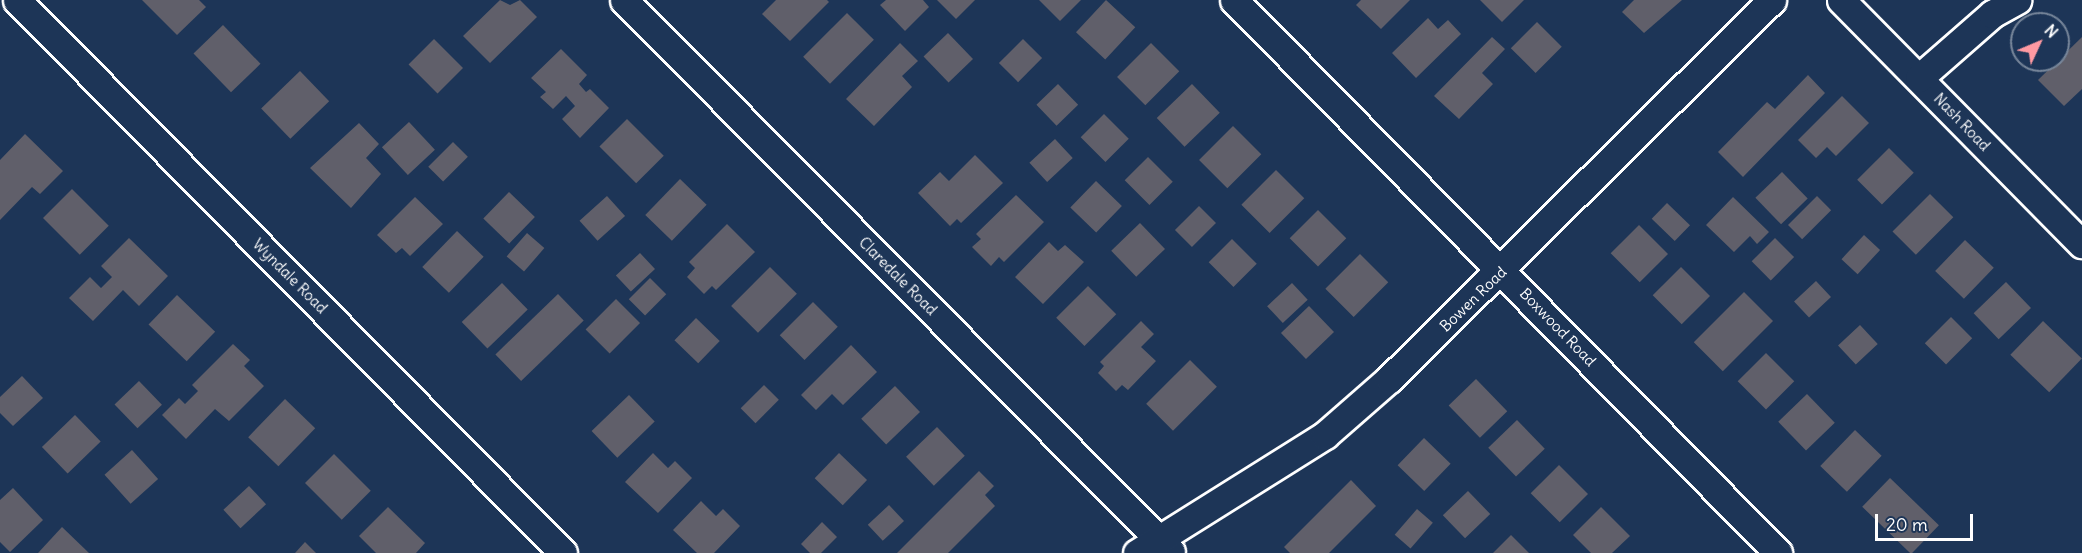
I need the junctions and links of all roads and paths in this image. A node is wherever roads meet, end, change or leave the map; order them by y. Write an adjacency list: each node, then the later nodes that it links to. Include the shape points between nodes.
1 (15, 0): 7 (street); 12 (street, Wyndale Road)
2 (624, 0): 11 (street, Claredale Road)
3 (1234, 0): 10 (street, Boxwood Road)
4 (1772, 0): 10 (street, Bowen Road)
5 (1841, 0): 8 (street, Nash Road)
6 (2017, 0): 8 (street, via 1992,14)
7 (0, 16)
8 (1919, 78): 9 (street, Nash Road)
9 (2082, 244)
10 (1502, 270): 11 (street, Bowen Road, via 1325,435); 13 (street, Boxwood Road)
11 (1156, 549)
12 (563, 553)
13 (1778, 553)

